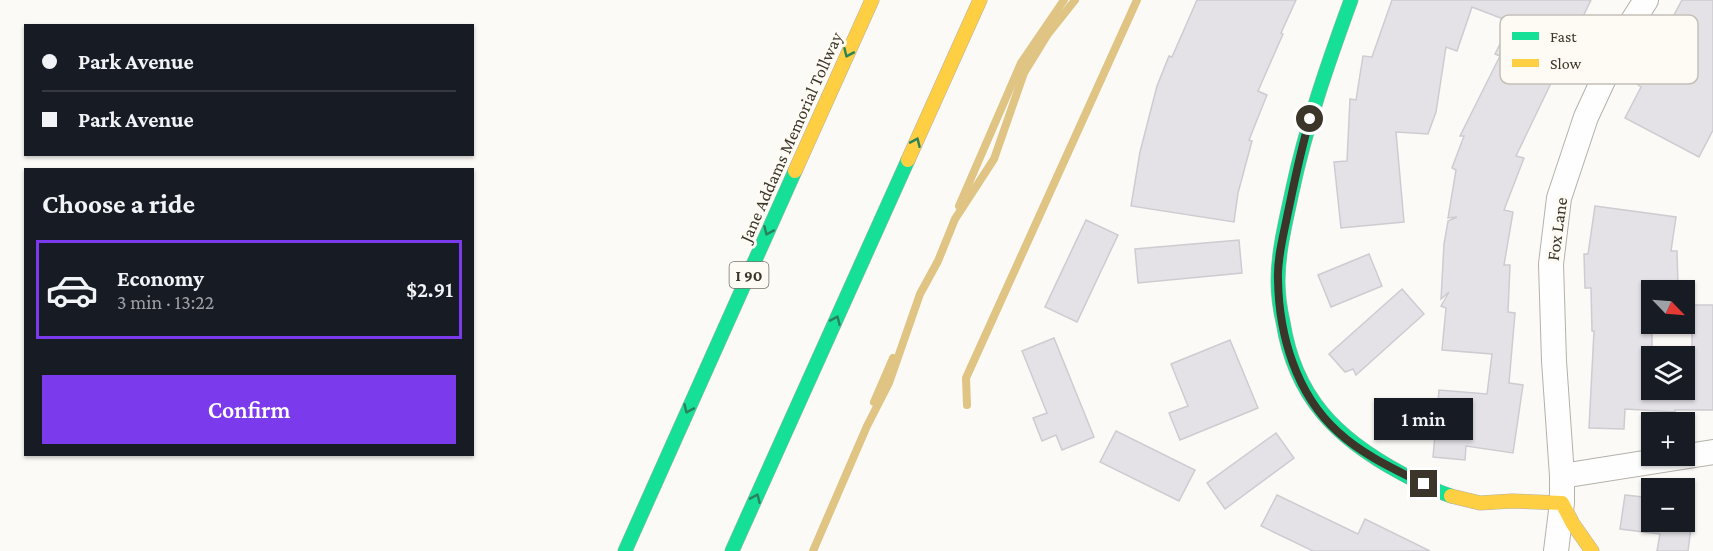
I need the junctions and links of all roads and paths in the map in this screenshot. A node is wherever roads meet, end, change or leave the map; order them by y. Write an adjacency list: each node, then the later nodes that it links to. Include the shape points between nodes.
1 (873, 0): 10 (main road, Jane Addams Memorial Tollway / I 90, one-way to 10)
2 (980, 0): 11 (main road, one-way to 2)
3 (1351, 0): 9 (main road, via 1299,157 1281,247 1278,279 1282,317 1296,374 1338,432 1370,456 1442,494 1480,503)
4 (1646, 0): 5 (street, Fox Lane)
5 (1636, 15)
6 (1601, 84): 8 (street, Fox Lane, via 1559,198 1551,264)
7 (1713, 452): 8 (street)
8 (1562, 477): 9 (street, Fox Lane)
9 (1562, 503): 12 (street, Fox Lane); 13 (main road)
10 (625, 551)
11 (732, 551)
12 (1556, 551)
13 (1592, 551)

